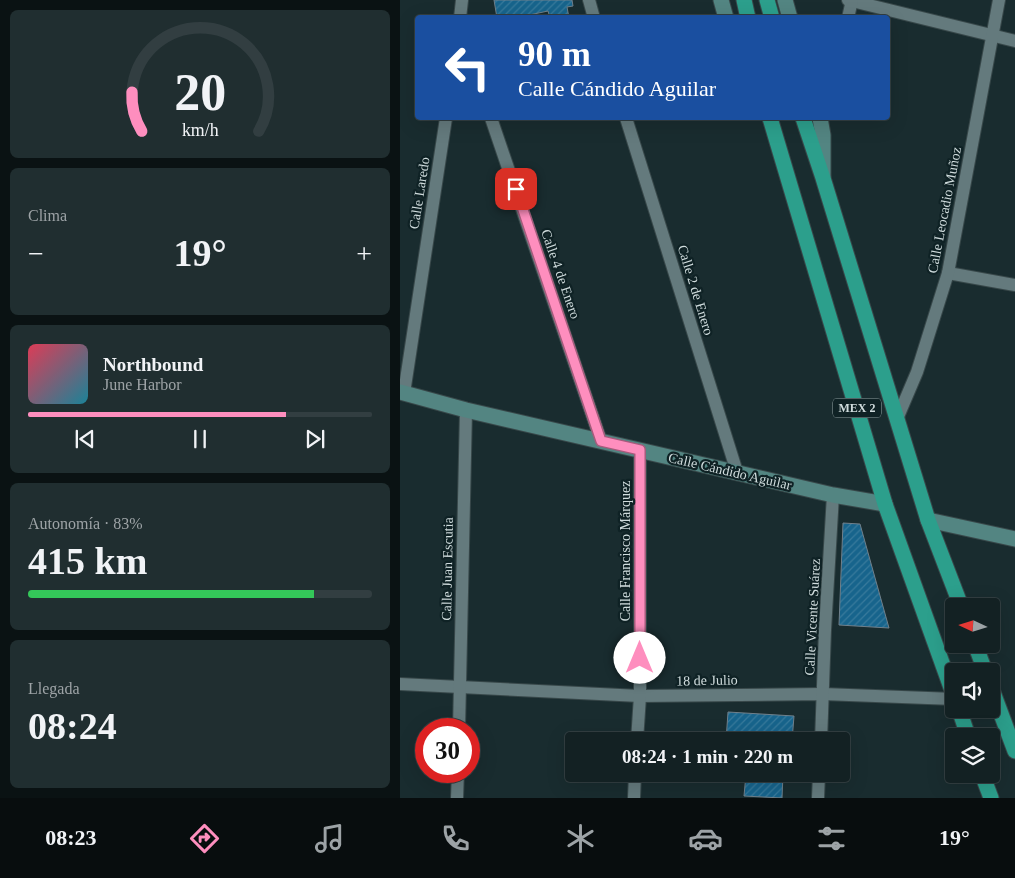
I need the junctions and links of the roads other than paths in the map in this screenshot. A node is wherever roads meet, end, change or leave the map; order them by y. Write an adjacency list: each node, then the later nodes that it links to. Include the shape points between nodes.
1 (462, 0): 9 (street)
2 (589, 0): 10 (street)
3 (721, 0): 11 (street)
4 (744, 0): 12 (highway)
5 (767, 0): 13 (highway)
6 (785, 0): 14 (street)
7 (850, 0): 15 (street); 16 (street)
8 (999, 0): 16 (street, Calle Leocadio Muñoz)
9 (460, 15)
10 (593, 15)
11 (725, 15)
12 (747, 15)
13 (771, 15)
14 (789, 15)
15 (848, 15)
16 (993, 36): 17 (street); 27 (street, Calle Leocadio Muñoz)
17 (1015, 42)
18 (446, 120): 29 (street, Calle Laredo)
19 (492, 120): 32 (street, Calle 4 de Enero)
20 (627, 120): 34 (street, Calle 2 de Enero)
21 (771, 120): 36 (highway, MEX 2)
22 (804, 120): 26 (highway, MEX 2)
23 (820, 120): 25 (street)
24 (827, 120): 25 (street)
25 (823, 135): 26 (street)
26 (823, 178): 31 (highway, MEX 2)
27 (948, 273): 28 (street); 31 (street, Calle Leocadio Muñoz, via 917,372)
28 (1015, 285)
29 (402, 392): 30 (street, Calle Cándido Aguilar)
30 (466, 410): 32 (street, Calle Cándido Aguilar); 42 (street, Calle Juan Escutia)
31 (897, 419): 37 (highway, MEX 2)
32 (601, 441): 33 (street, Calle Cándido Aguilar)
33 (640, 450): 34 (street, Calle Cándido Aguilar); 44 (street, Calle Francisco Márquez)
34 (737, 472): 35 (street, Calle Cándido Aguilar)
35 (833, 495): 36 (street, Calle Cándido Aguilar); 43 (street, Calle Vicente Suárez)
36 (885, 504): 40 (highway, MEX 2)
37 (928, 520): 38 (street); 39 (highway, MEX 2)
38 (1015, 539)
39 (958, 598)
40 (945, 673)
41 (400, 684): 42 (street, 18 de Julio)
42 (460, 687): 44 (street, 18 de Julio); 47 (street, Calle Juan Escutia)
43 (823, 694): 44 (street, 18 de Julio); 45 (street, 18 de Julio); 49 (street, Calle Vicente Suárez)
44 (640, 696): 48 (street, Calle Francisco Márquez)
45 (945, 698)
46 (1000, 711): 50 (highway)
47 (459, 718)
48 (638, 732)
49 (821, 732)
50 (1015, 750)
51 (635, 782): 56 (street)
52 (819, 782): 57 (street)
53 (458, 783): 55 (street)
54 (985, 783): 58 (highway)
55 (458, 798)
56 (634, 798)
57 (818, 798)
58 (991, 798)

